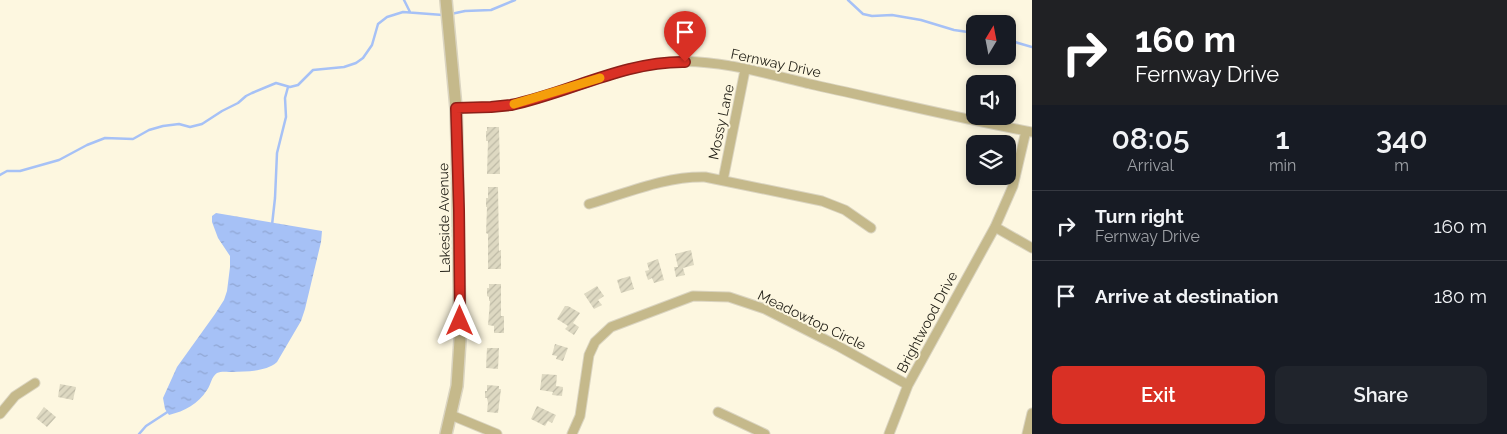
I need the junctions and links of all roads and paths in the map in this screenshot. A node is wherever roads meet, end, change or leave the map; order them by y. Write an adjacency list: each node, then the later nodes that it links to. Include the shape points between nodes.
1 (446, 0): 3 (street, Lakeside Avenue)
2 (745, 70): 3 (street, Fernway Drive, via 674,61 630,69 521,103); 4 (street, Fernway Drive); 5 (street, Mossy Lane)
3 (456, 108): 15 (street, Lakeside Avenue, via 460,340)
4 (1029, 131): 7 (street, Brightwood Drive, via 1013,186)
5 (723, 180): 6 (street, via 673,178); 8 (street, via 822,201 845,210)
6 (589, 204)
7 (995, 227): 9 (street); 11 (street, Brightwood Drive)
8 (871, 228)
9 (1032, 248)
10 (35, 383): 14 (street, via 15,396)
11 (908, 385): 18 (street, Meadowtop Circle, via 765,310 729,297 693,296 611,327 595,342 589,355 580,416); 20 (street, Brightwood Drive)
12 (718, 412): 19 (street)
13 (1032, 413): 21 (street)
14 (0, 414)
15 (451, 416): 16 (street, Lakeside Avenue); 17 (street)
16 (446, 434)
17 (498, 434)
18 (572, 434)
19 (765, 434)
20 (889, 434)
21 (1027, 434)

